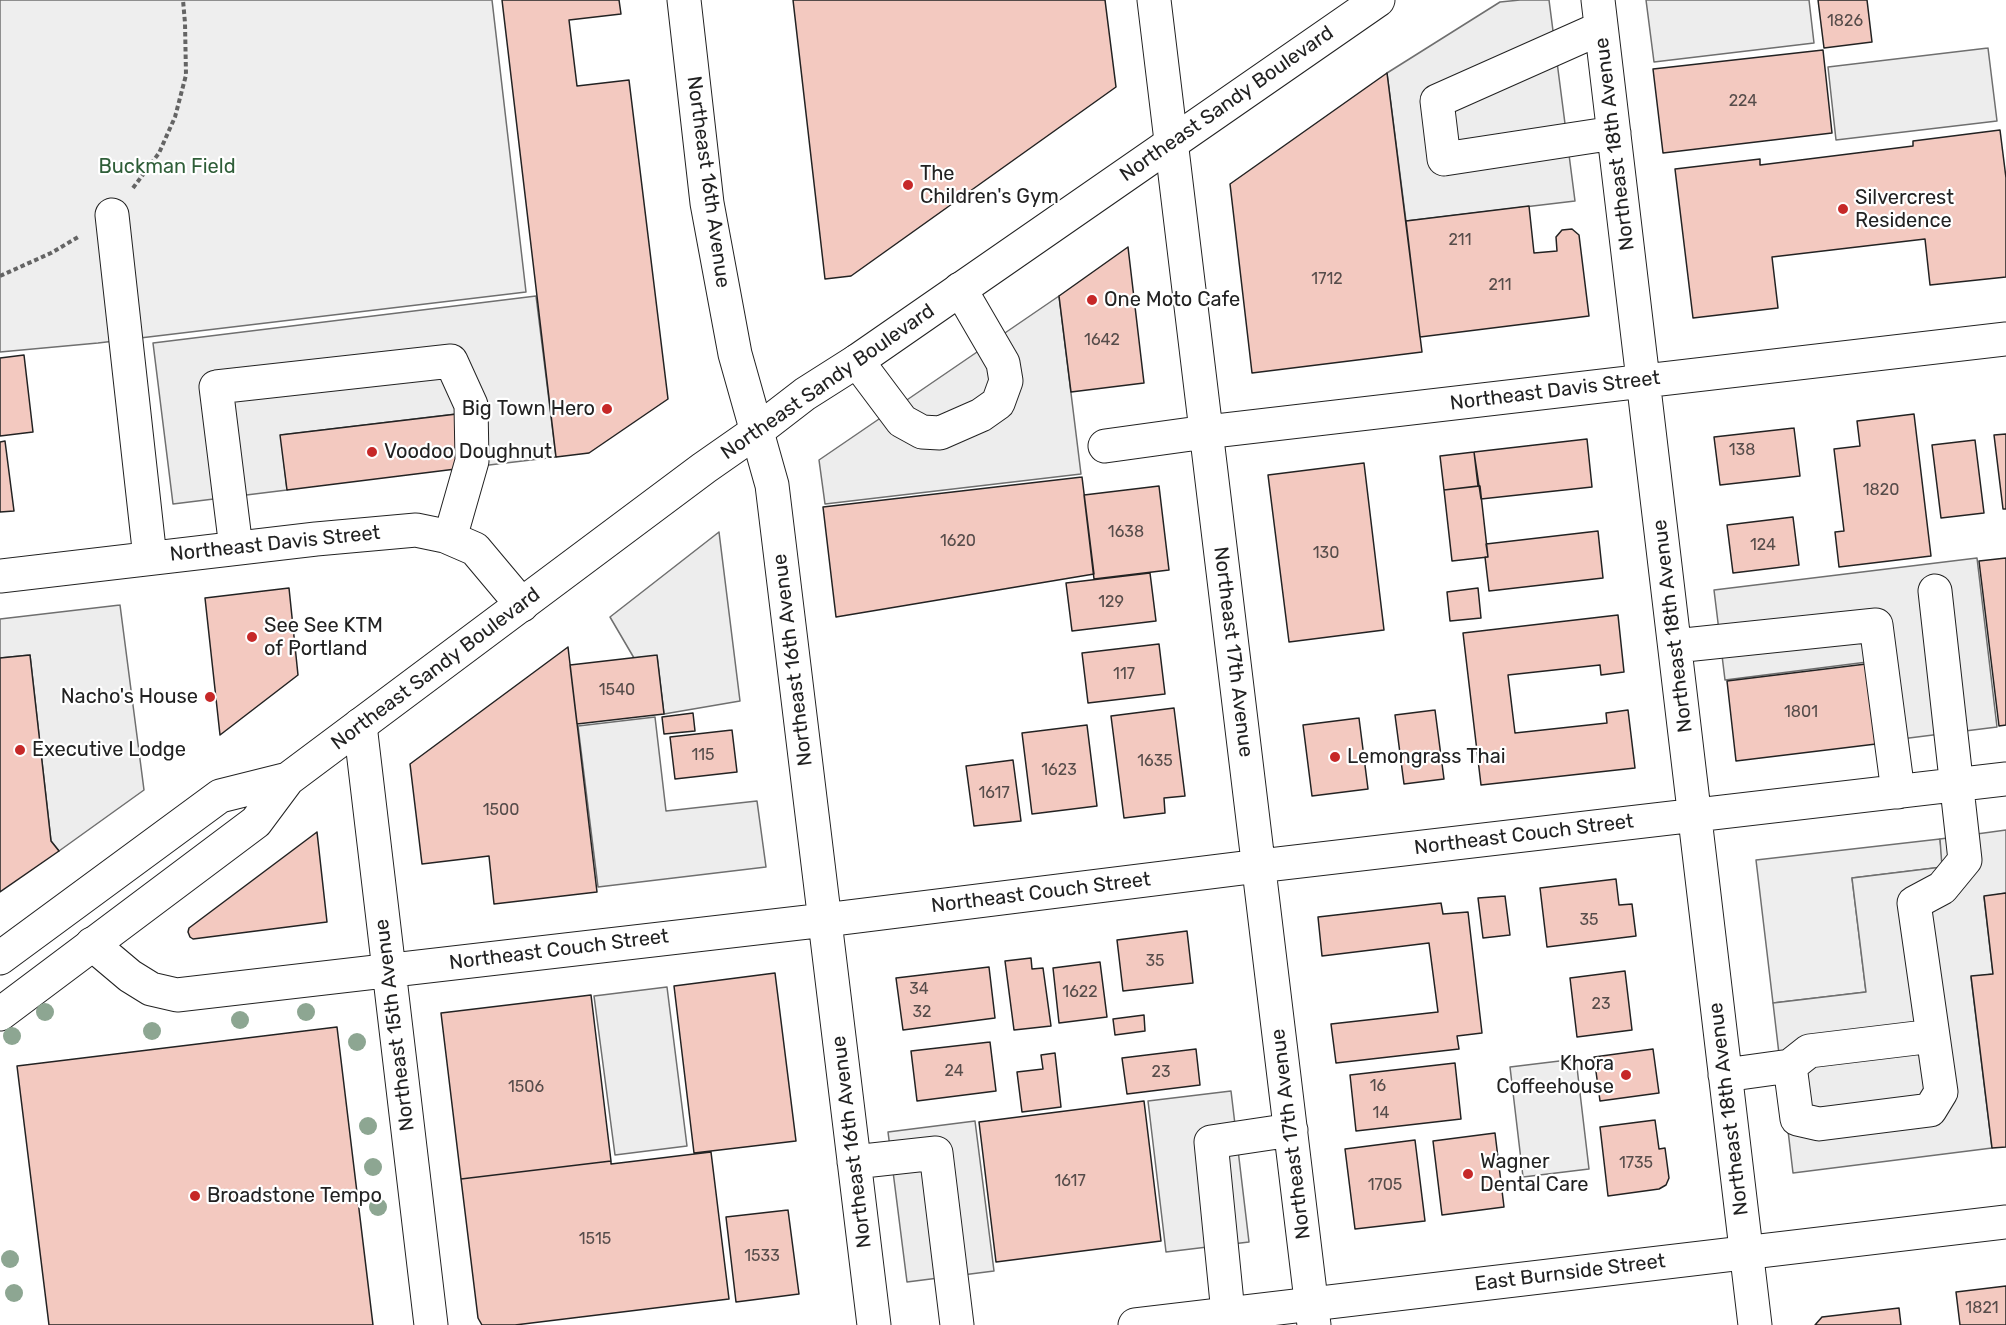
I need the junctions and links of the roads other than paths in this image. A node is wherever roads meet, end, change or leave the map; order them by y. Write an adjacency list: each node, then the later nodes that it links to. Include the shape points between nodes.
1 (684, 0): 12 (street, Northeast 16th Avenue, via 707,203 735,354)
2 (1154, 0): 6 (street, Northeast 17th Avenue)
3 (1378, 0): 6 (street, Northeast Sandy Boulevard)
4 (1599, 14): 5 (street, Northeast 18th Avenue); 5 (street, via 1437,101 1444,159)
5 (1614, 133): 11 (street, Northeast 18th Avenue)
6 (1171, 142): 8 (street, Northeast Sandy Boulevard); 13 (street, Northeast 17th Avenue)
7 (112, 215): 17 (street)
8 (960, 289): 10 (street, Northeast Sandy Boulevard); 10 (street, via 993,342 1005,372 998,403 981,416 940,433 922,432 902,422)
9 (2006, 339): 11 (street, Northeast Davis Street)
10 (857, 361): 12 (street, Northeast Sandy Boulevard)
11 (1644, 381): 13 (street, Northeast Davis Street); 21 (street, Northeast 18th Avenue)
12 (757, 431): 20 (street, Northeast Sandy Boulevard); 29 (street, Northeast 16th Avenue, via 772,485)
13 (1206, 432): 14 (street, Northeast Davis Street); 28 (street, Northeast 17th Avenue)
14 (1105, 446)
15 (450, 538): 16 (street, Northeast Davis Street, via 416,530 396,531); 16 (street, via 471,461 471,405 451,361 216,387); 20 (street, Northeast Davis Street, via 475,549)
16 (236, 549): 17 (street, Northeast Davis Street)
17 (150, 558): 18 (street, Northeast Davis Street)
18 (0, 576)
19 (1935, 591): 25 (street)
20 (522, 605): 22 (street, Northeast Sandy Boulevard)
21 (1675, 646): 26 (street, via 1876,625); 27 (street, Northeast 18th Avenue)
22 (360, 725): 23 (street, Northeast Sandy Boulevard); 32 (street, Northeast 15th Avenue)
23 (288, 779): 30 (street, Northeast Sandy Boulevard, via 256,822); 31 (street, Northeast Sandy Boulevard, via 220,796)
24 (2006, 779): 25 (street, Northeast Couch Street)
25 (1957, 785): 26 (street, Northeast Couch Street); 34 (street, via 1965,860 1942,888 1914,903)
26 (1898, 792): 27 (street, Northeast Couch Street)
27 (1695, 815): 28 (street, Northeast Couch Street); 36 (street, Northeast 18th Avenue)
28 (1259, 866): 29 (street, Northeast Couch Street); 37 (street, Northeast 17th Avenue)
29 (825, 920): 32 (street, Northeast Couch Street); 38 (street, Northeast 16th Avenue)
30 (92, 944): 32 (street, Northeast Couch Street, via 151,989 177,995); 33 (street, Northeast Sandy Boulevard)
31 (0, 958)
32 (388, 970): 43 (street, Northeast 15th Avenue)
33 (0, 1014)
34 (1933, 1036): 35 (street, via 1809,1051); 35 (street, via 1941,1092 1930,1110 1819,1124 1797,1119)
35 (1790, 1066): 36 (street)
36 (1725, 1075): 40 (street, Northeast 18th Avenue)
37 (1291, 1130): 41 (street, via 1211,1142); 42 (street, Northeast 17th Avenue)
38 (854, 1162): 44 (street, Northeast 16th Avenue); 45 (street, via 936,1153)
39 (2006, 1222): 40 (street, East Burnside Street)
40 (1746, 1252): 42 (street, East Burnside Street); 47 (street, Northeast 18th Avenue)
41 (1228, 1314): 42 (street, East Burnside Street); 46 (street, East Burnside Street)
42 (1312, 1314)
43 (430, 1325)
44 (874, 1325)
45 (957, 1325)
46 (1135, 1325)
47 (1755, 1325)

